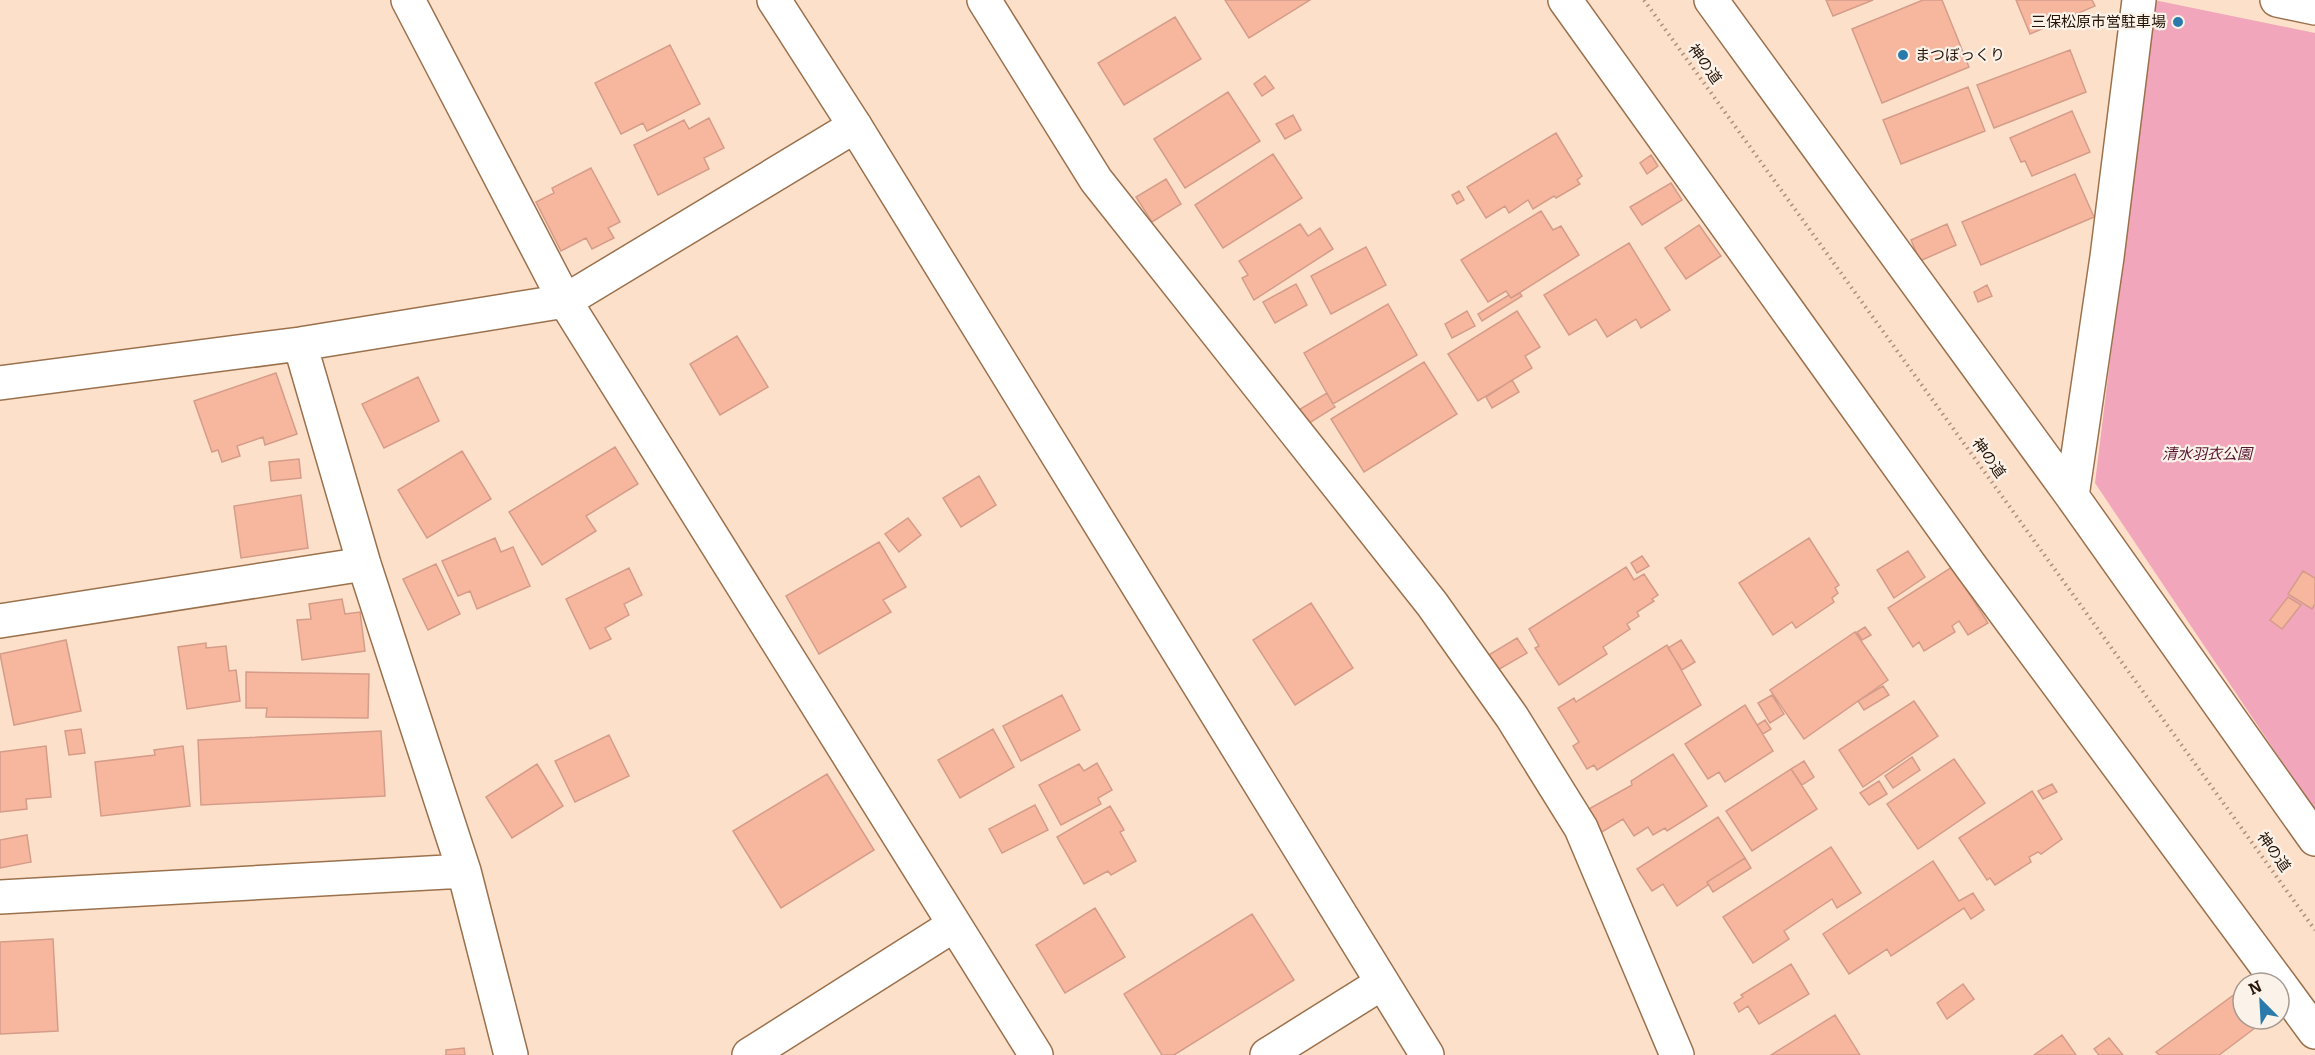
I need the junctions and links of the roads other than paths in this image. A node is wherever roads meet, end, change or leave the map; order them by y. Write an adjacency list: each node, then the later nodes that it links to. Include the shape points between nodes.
1 (408, 0): 10 (street)
2 (774, 0): 9 (street)
3 (984, 0): 29 (street, via 1096,180 1425,594 1512,717 1581,828)
4 (1565, 0): 20 (street, via 1965,559)
5 (1710, 0): 13 (street)
6 (2139, 0): 13 (street)
7 (2277, 0): 8 (street)
8 (2315, 8)
9 (855, 126): 10 (street); 21 (street)
10 (565, 301): 11 (street); 19 (street)
11 (300, 344): 12 (street); 14 (street)
12 (0, 383)
13 (2072, 496): 16 (street)
14 (364, 564): 15 (street); 17 (street)
15 (0, 621)
16 (2315, 839)
17 (464, 871): 18 (street); 24 (street)
18 (0, 897)
19 (954, 925): 25 (street); 26 (street)
20 (2270, 971)
21 (1382, 983): 27 (street); 28 (street)
22 (2291, 999): 23 (street)
23 (2315, 1032)
24 (511, 1055)
25 (749, 1055)
26 (1036, 1055)
27 (1267, 1055)
28 (1427, 1055)
29 (1677, 1055)

